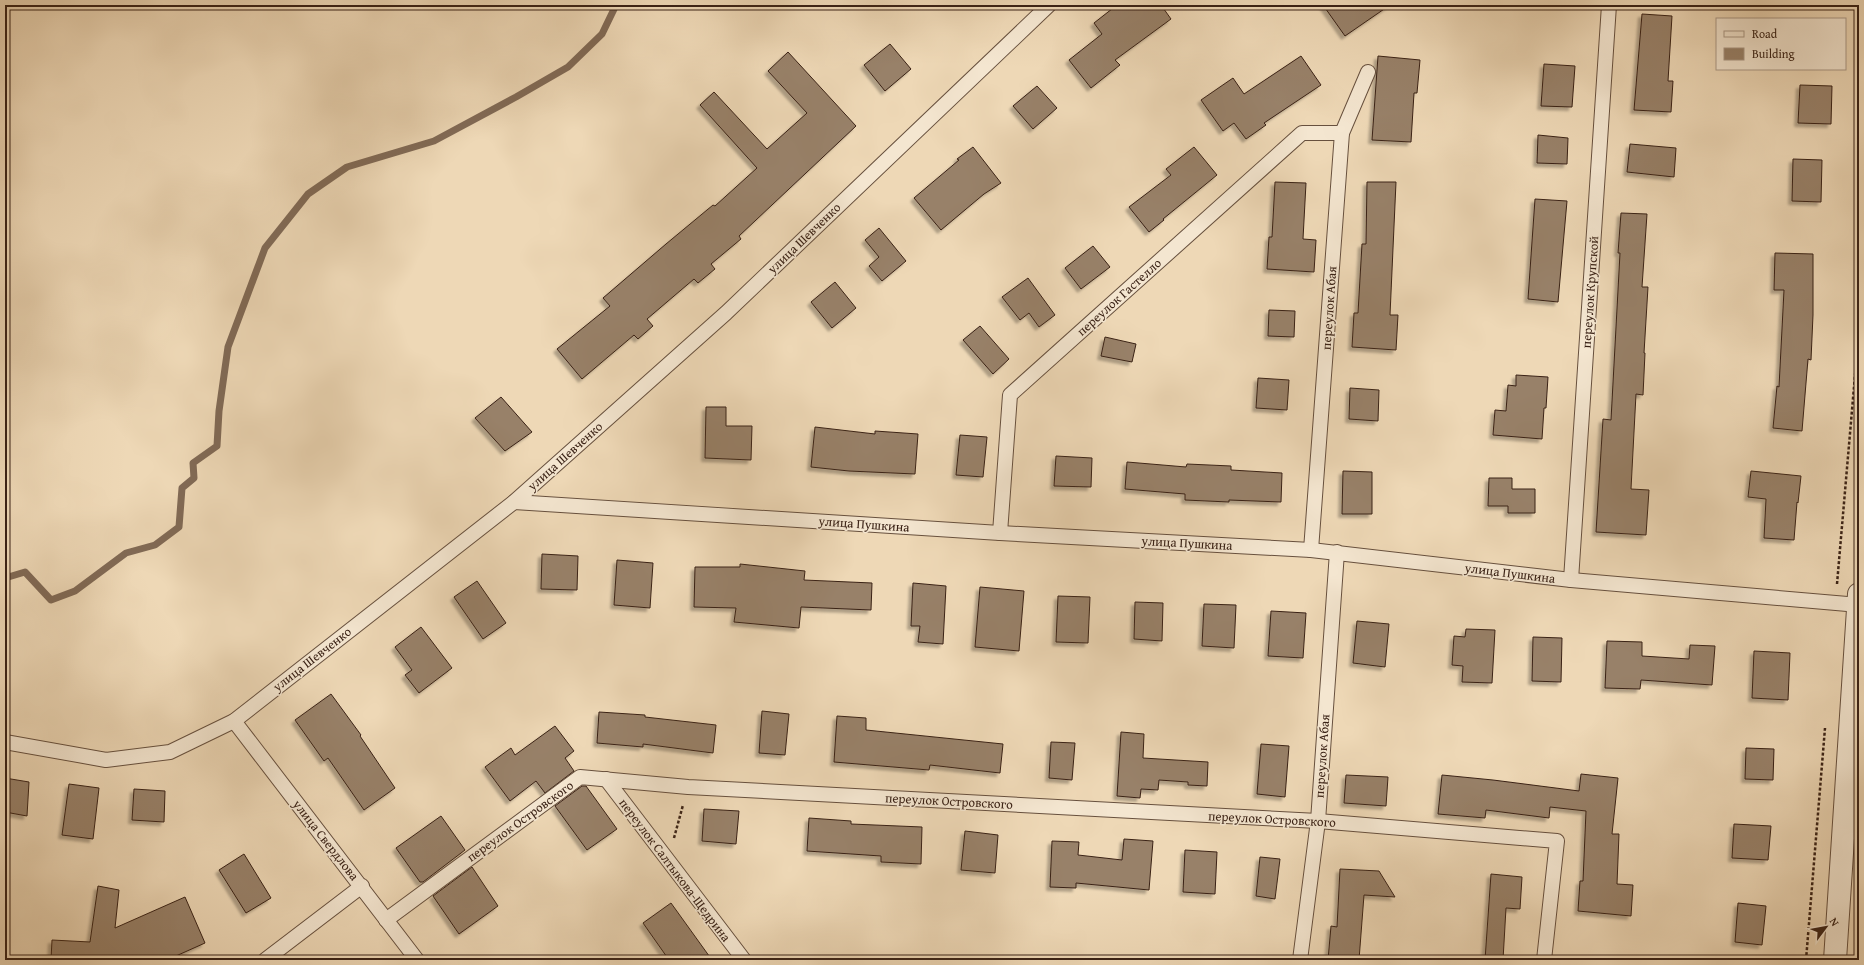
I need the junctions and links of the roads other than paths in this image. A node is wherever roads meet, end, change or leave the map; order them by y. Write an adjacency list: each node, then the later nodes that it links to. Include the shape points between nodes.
1 (1049, 5): 5 (lane, улица Шевченко, via 726,313)
2 (1608, 5): 9 (lane, переулок Крупской)
3 (1368, 72): 4 (lane, переулок Абая)
4 (1342, 133): 6 (lane, переулок Гастелло, via 1302,133 1010,395); 7 (lane, переулок Абая)
5 (514, 502): 6 (lane, улица Пушкина); 11 (lane, улица Шевченко)
6 (1000, 533): 7 (lane, улица Пушкина)
7 (1311, 550): 8 (lane, улица Пушкина)
8 (1337, 552): 9 (lane, улица Пушкина); 14 (lane, переулок Абая)
9 (1571, 580): 10 (lane, улица Пушкина)
10 (1859, 601): 22 (street)
11 (234, 721): 12 (lane, улица Шевченко, via 170,752 106,760); 15 (lane, улица Свердлова)
12 (5, 742)
13 (606, 779): 14 (lane, переулок Островского, via 688,787); 16 (lane, переулок Островского, via 580,777); 19 (lane, переулок Салтыкова-Щедрина)
14 (1318, 821): 20 (lane, переулок Абая); 21 (lane, переулок Островского, via 1557,841)
15 (362, 886): 16 (lane, улица Свердлова); 17 (lane)
16 (386, 920): 18 (lane, улица Свердлова)
17 (265, 960)
18 (417, 960)
19 (744, 960)
20 (1300, 960)
21 (1544, 960)
22 (1835, 960)

